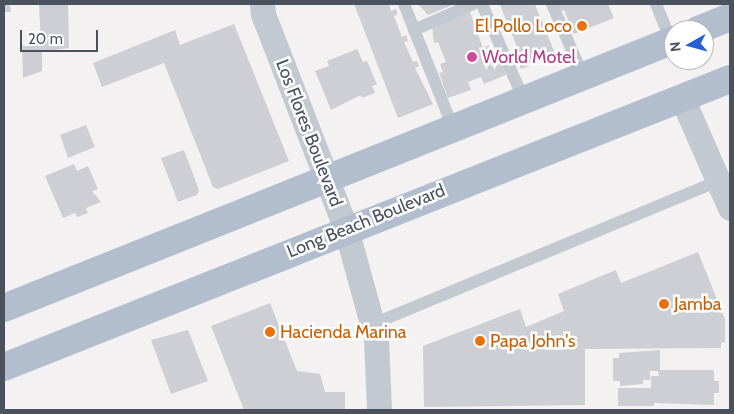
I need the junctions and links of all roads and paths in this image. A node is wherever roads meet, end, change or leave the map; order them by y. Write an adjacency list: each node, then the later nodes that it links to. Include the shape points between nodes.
1 (262, 4): 18 (street, Los Flores Boulevard, via 263,14)
2 (404, 4): 10 (lane)
3 (473, 4): 10 (lane)
4 (482, 4): 15 (lane)
5 (552, 4): 12 (lane)
6 (656, 4): 8 (lane)
7 (730, 17): 9 (main road)
8 (664, 22)
9 (714, 24)
10 (414, 30): 16 (lane)
11 (664, 43): 12 (main road)
12 (582, 76): 15 (main road)
13 (730, 78): 14 (main road, Long Beach Boulevard)
14 (682, 98): 17 (street); 20 (main road, Long Beach Boulevard)
15 (524, 100): 16 (main road)
16 (453, 128): 18 (main road)
17 (721, 173): 19 (street); 22 (lane)
18 (327, 177): 20 (street, Los Flores Boulevard); 21 (main road)
19 (730, 208)
20 (346, 229): 22 (street, Los Flores Boulevard); 23 (main road, Long Beach Boulevard)
21 (4, 308)
22 (373, 324): 24 (street, Los Flores Boulevard)
23 (4, 367)
24 (379, 410)

